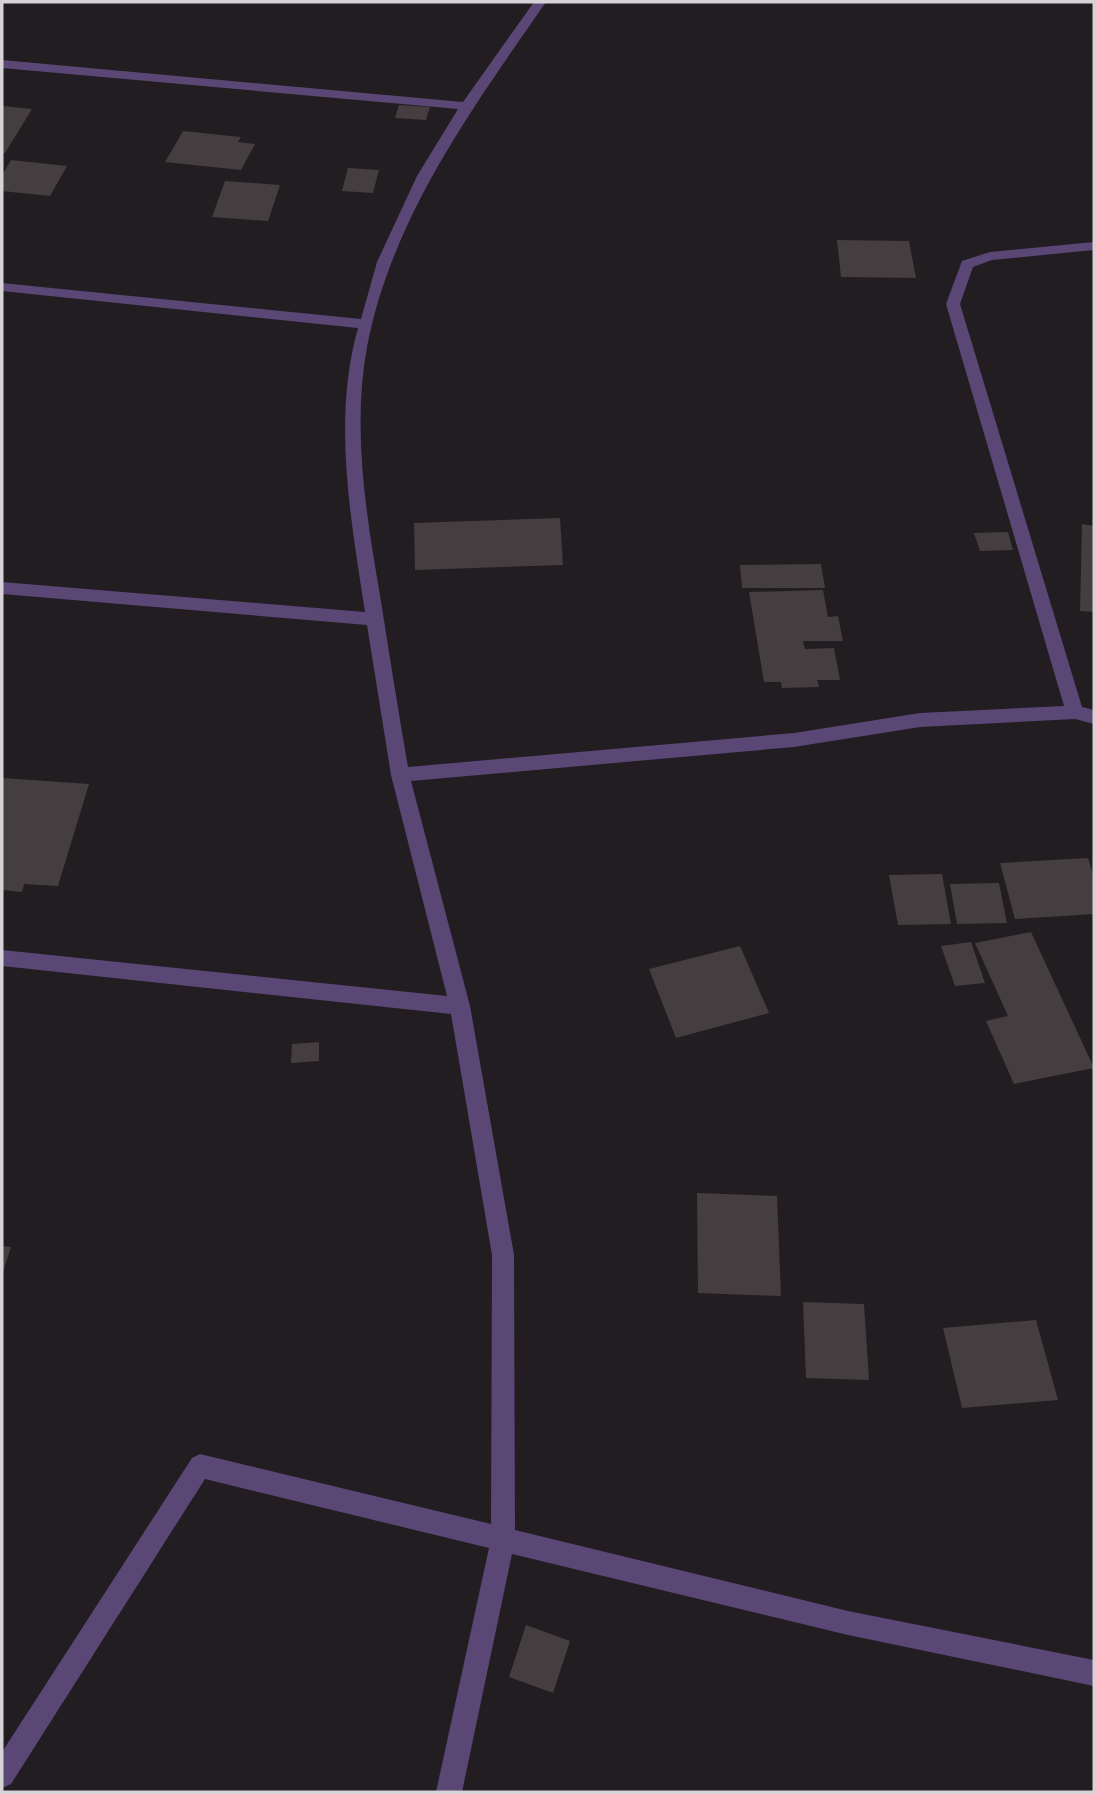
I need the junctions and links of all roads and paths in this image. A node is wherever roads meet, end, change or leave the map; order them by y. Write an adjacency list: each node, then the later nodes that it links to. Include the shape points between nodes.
1 (540, 2): 3 (street)
2 (2, 64): 3 (street)
3 (467, 106): 6 (street, via 424,176 395,237)
4 (1094, 246): 9 (street, via 990,256 967,264 953,304)
5 (2, 287): 6 (street)
6 (366, 324): 8 (street, via 354,414 358,512)
7 (2, 588): 8 (street)
8 (375, 619): 11 (street)
9 (1074, 712): 10 (street); 11 (street, via 920,719 794,740)
10 (1094, 717)
11 (400, 775): 13 (street)
12 (2, 957): 13 (street)
13 (460, 1006): 14 (street, via 503,1255)
14 (503, 1540): 15 (street, via 848,1623); 16 (street, via 200,1466); 17 (street)
15 (1094, 1674)
16 (2, 1775)
17 (449, 1792)

